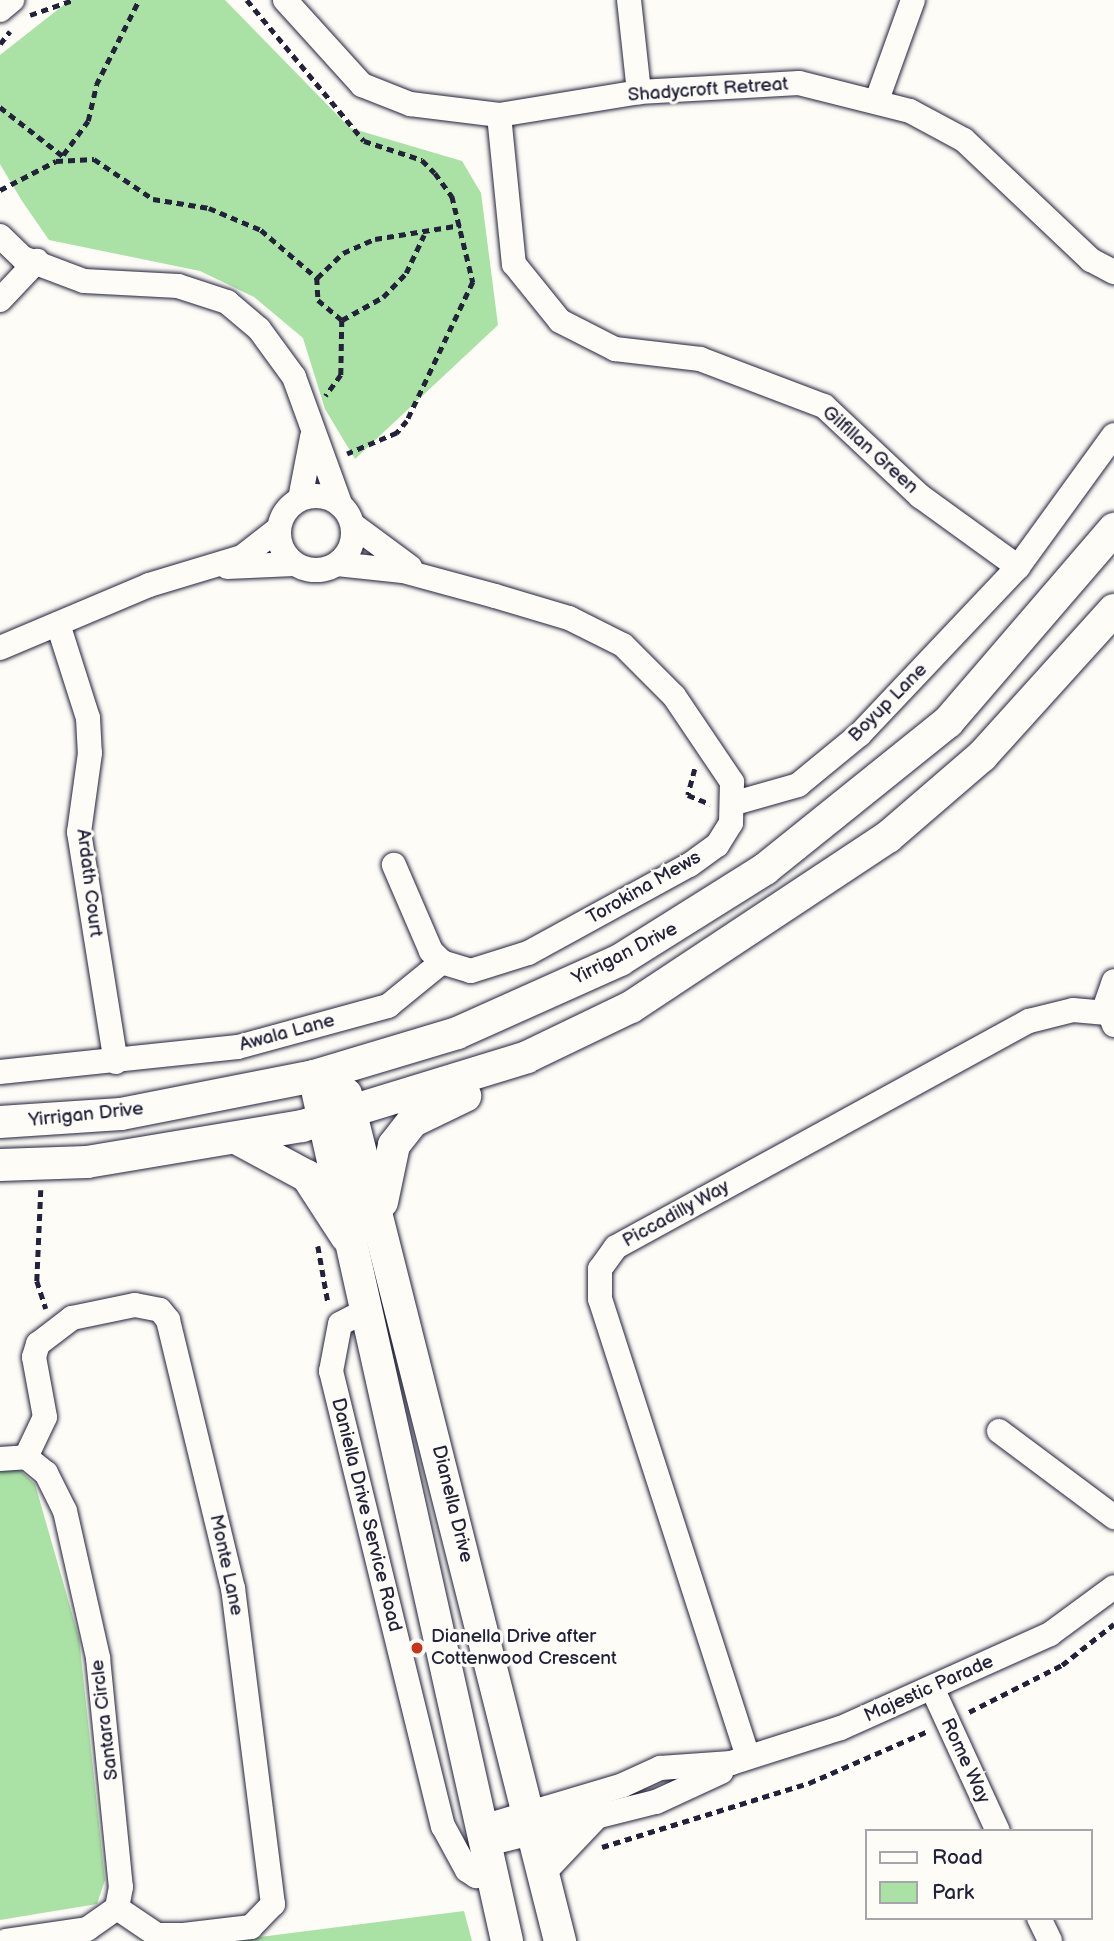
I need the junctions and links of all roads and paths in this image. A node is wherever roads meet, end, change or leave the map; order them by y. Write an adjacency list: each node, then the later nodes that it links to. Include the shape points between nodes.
1 (73, 0): 7 (path)
2 (139, 0): 13 (path, via 99,77 88,121)
3 (247, 0): 16 (path, via 364,141 422,160 435,173 452,196)
4 (285, 0): 12 (street, Shadycroft Retreat, via 362,85 410,104)
5 (629, 0): 9 (street)
6 (914, 0): 10 (street)
7 (12, 14): 8 (path)
8 (0, 44)
9 (639, 92): 10 (street, Shadycroft Retreat, via 799,83); 12 (street, Shadycroft Retreat)
10 (877, 100): 20 (street, Shadycroft Retreat, via 964,140 1091,260)
11 (0, 107): 13 (path)
12 (499, 115): 36 (street, Gilfillan Green, via 514,264 560,321 615,349 700,359 824,406 920,496)
13 (63, 155): 14 (path)
14 (67, 160): 15 (path, via 26,172); 21 (path, via 94,159 153,199 209,208 261,230)
15 (0, 190)
16 (461, 225): 17 (path); 28 (path, via 473,282 407,421 397,433)
17 (425, 234): 21 (path, via 375,239 343,253); 23 (path, via 406,273 383,297)
18 (0, 236): 19 (street, via 23,258)
19 (37, 261): 22 (street); 26 (street, via 84,281 178,286 227,302 259,329 294,377)
20 (1114, 272)
21 (317, 278): 23 (path, via 318,300)
22 (0, 300)
23 (342, 320): 24 (path, via 341,374)
24 (322, 401)
25 (1114, 435): 36 (street, Boyup Lane)
26 (312, 438): 30 (street); 31 (street)
27 (337, 445): 28 (path)
28 (340, 457): 29 (path)
29 (346, 469)
30 (300, 499): 31 (street, via 325,496); 32 (street)
31 (347, 515): 35 (street, via 351,547); 38 (street)
32 (278, 529): 34 (street, via 280,545); 37 (street, via 242,557)
33 (1114, 529): 51 (main road, Yirrigan Drive, via 948,722 754,876 620,960 457,1033)
34 (294, 564): 35 (street, via 316,571); 37 (street)
35 (337, 564): 38 (street)
36 (1018, 567): 43 (street, Boyup Lane, via 860,734 798,785)
37 (212, 569): 40 (street, via 149,585)
38 (422, 575): 43 (street, via 569,618 623,645 681,705 732,782)
39 (1114, 610): 47 (main road, via 982,755 888,837)
40 (58, 624): 41 (street); 49 (street, Ardath Court, via 88,718 90,752 79,832)
41 (0, 648)
42 (698, 761): 43 (path, via 688,795)
43 (734, 808): 45 (street, Torokina Mews, via 717,845 689,865 528,953 471,971)
44 (394, 865): 45 (street, via 422,934)
45 (442, 962): 49 (street, Awala Lane, via 388,1006 238,1046)
46 (1114, 981): 48 (street)
47 (631, 1007): 52 (main road, via 527,1057); 59 (main road, via 589,1043 413,1121 384,1172)
48 (1111, 1019): 73 (street, Piccadilly Way, via 1073,1010 1029,1021 615,1247 600,1269 600,1299)
49 (116, 1062): 50 (street, Awala Lane)
50 (0, 1072)
51 (327, 1072): 52 (main road, Dianella Drive); 53 (main road, Yirrigan Drive, via 121,1114)
52 (339, 1116): 54 (main road); 59 (main road, Dianella Drive); 61 (main road, Dianella Drive)
53 (0, 1122)
54 (236, 1138): 55 (main road, via 87,1162); 61 (main road, via 307,1176)
55 (0, 1165)
56 (55, 1184): 57 (path)
57 (42, 1186): 58 (path); 64 (path, via 37,1281)
58 (28, 1187)
59 (383, 1233): 75 (main road, Dianella Drive)
60 (315, 1235): 62 (path, via 330,1297)
61 (351, 1242): 63 (main road, Dianella Drive)
62 (326, 1309)
63 (367, 1310): 77 (main road, Dianella Drive); 77 (street, Daniella Drive Service Road, via 340,1324 331,1371 443,1826 467,1870 476,1876)
64 (57, 1325): 66 (street, via 34,1357 45,1417); 80 (street, Monte Lane, via 135,1305 160,1310 168,1320 233,1588 273,1885 264,1919 234,1932 157,1935)
65 (999, 1431): 68 (street)
66 (26, 1457): 67 (street); 80 (street, Santara Circle, via 58,1490 99,1658 121,1861)
67 (0, 1458)
68 (1114, 1517)
69 (1114, 1587): 71 (street, Majestic Parade, via 1050,1634)
70 (1114, 1624): 72 (path, via 1062,1665)
71 (933, 1690): 72 (street, Rome Way); 73 (street, Majestic Parade)
72 (948, 1723): 76 (street, Rome Way); 78 (path, via 809,1783)
73 (740, 1760): 74 (street, Majestic Parade, via 669,1797); 75 (street, Majestic Parade, via 660,1768)
74 (595, 1813): 75 (street, Majestic Parade); 79 (main road)
75 (532, 1822): 77 (street, Majestic Parade); 79 (main road, Dianella Drive)
76 (997, 1829)
77 (484, 1849): 83 (main road, Dianella Drive)
78 (597, 1849)
79 (543, 1868): 84 (main road, Dianella Drive)
80 (117, 1908): 82 (street, via 87,1929)
81 (1040, 1920): 85 (street)
82 (6, 1941)
83 (507, 1941)
84 (560, 1941)
85 (1050, 1941)

